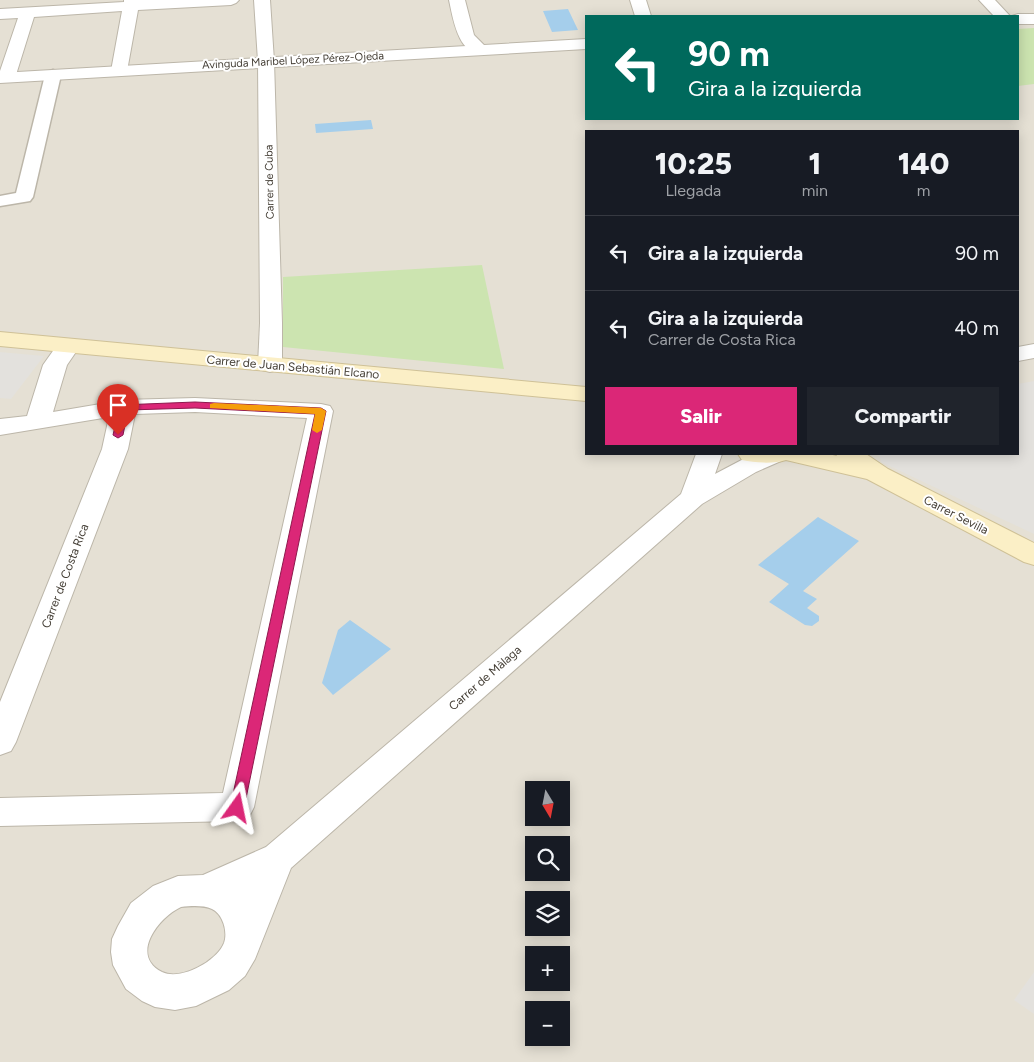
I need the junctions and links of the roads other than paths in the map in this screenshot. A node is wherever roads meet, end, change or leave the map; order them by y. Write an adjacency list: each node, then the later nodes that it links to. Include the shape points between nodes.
1 (231, 0): 6 (street)
2 (262, 0): 15 (street, Carrer de Cuba)
3 (457, 0): 14 (street, via 466,39)
4 (638, 0): 9 (street)
5 (987, 0): 10 (street)
6 (131, 3): 7 (street); 16 (street)
7 (28, 12): 8 (street); 18 (street)
8 (0, 14)
9 (643, 15)
10 (1001, 15)
11 (1034, 19): 12 (street)
12 (1019, 20)
13 (585, 44): 14 (street, Avinguda Maribel López Pérez-Ojeda)
14 (482, 50): 15 (street, Avinguda Maribel López Pérez-Ojeda)
15 (266, 62): 16 (street, Avinguda Maribel López Pérez-Ojeda); 24 (street, Carrer de Cuba)
16 (119, 71): 17 (street, Avinguda Maribel López Pérez-Ojeda)
17 (53, 75): 18 (street, Avinguda Maribel López Pérez-Ojeda); 19 (lane, via 24,197)
18 (3, 78)
19 (0, 200)
20 (0, 339): 21 (main road, Carrer de Juan Sebastián Elcano)
21 (68, 346): 24 (main road, Carrer de Juan Sebastián Elcano); 27 (street, via 55,365)
22 (1034, 350): 23 (street)
23 (1019, 354)
24 (270, 364): 25 (main road, Carrer de Juan Sebastián Elcano)
25 (585, 394)
26 (124, 407): 27 (street); 36 (street, Carrer de Costa Rica, via 115,449); 37 (street, via 195,405 321,411 237,808)
27 (38, 422): 28 (street)
28 (0, 427)
29 (709, 455): 34 (street, Carrer de Màlaga)
30 (772, 455): 34 (street, Carrer de Màlaga)
31 (779, 455): 33 (main road, Carrer Sevilla)
32 (850, 455): 33 (main road, Carrer Sevilla)
33 (880, 475): 35 (main road, Carrer Sevilla)
34 (693, 498): 38 (street, Carrer de Màlaga)
35 (1034, 555)
36 (0, 742)
37 (0, 812)
38 (278, 858): 39 (street, Carrer de Màlaga); 40 (street, Carrer de Màlaga)
39 (205, 891): 40 (street, via 227,899 242,918); 40 (street, via 178,892 153,906 136,924 128,946 132,968 145,984 168,993 196,989 220,977 236,958)
40 (243, 939)

